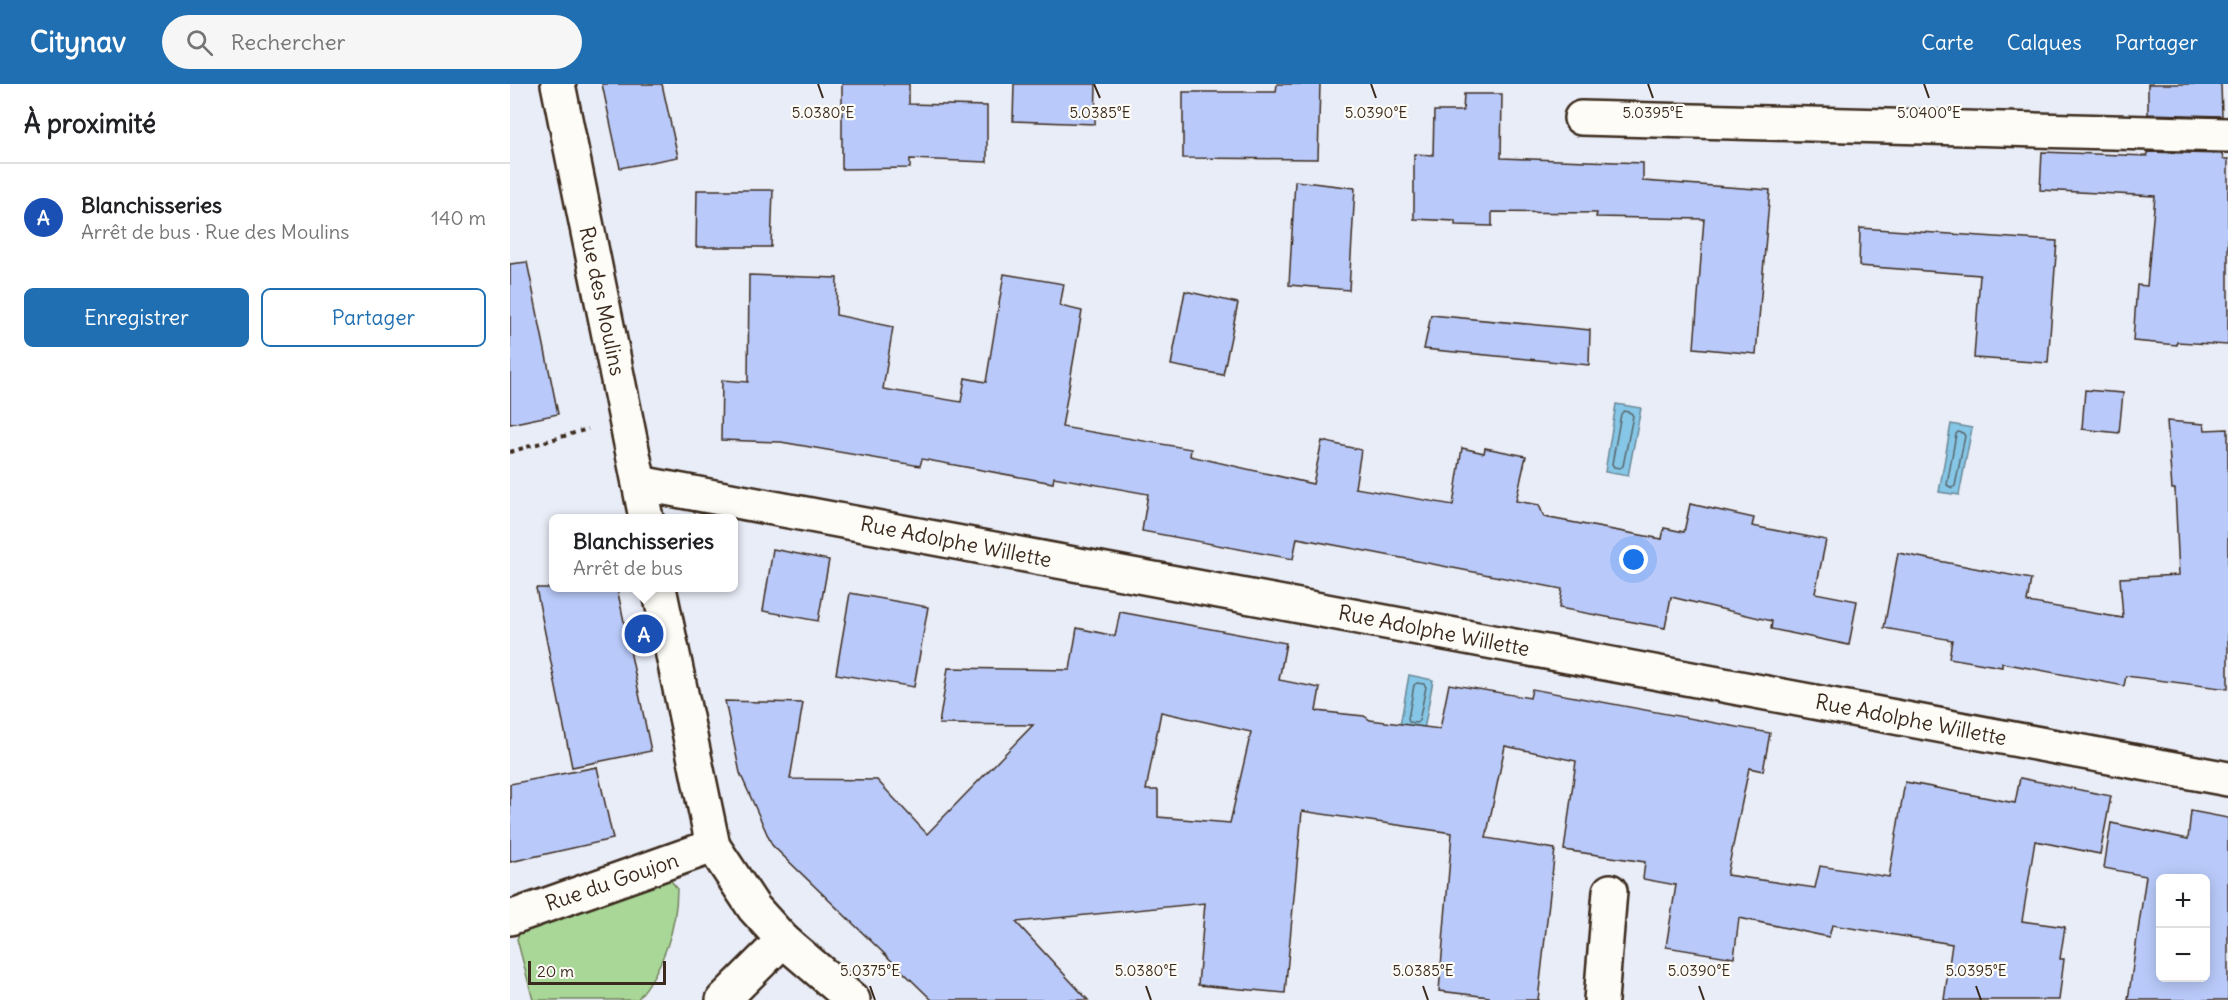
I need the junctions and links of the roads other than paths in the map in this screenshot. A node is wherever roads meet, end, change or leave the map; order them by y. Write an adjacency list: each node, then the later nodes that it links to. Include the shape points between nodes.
1 (558, 84): 4 (street, Rue des Moulins)
2 (1581, 118): 3 (street)
3 (2228, 135)
4 (639, 483): 5 (street, Rue des Moulins); 7 (street, Rue Adolphe Willette)
5 (645, 514)
6 (660, 592): 8 (street)
7 (2228, 779)
8 (713, 846): 10 (street, Rue du Goujon); 11 (street, via 754,908)
9 (1610, 891): 14 (street)
10 (510, 918)
11 (783, 940): 12 (street); 13 (street)
12 (723, 1000)
13 (853, 1000)
14 (1601, 1000)

